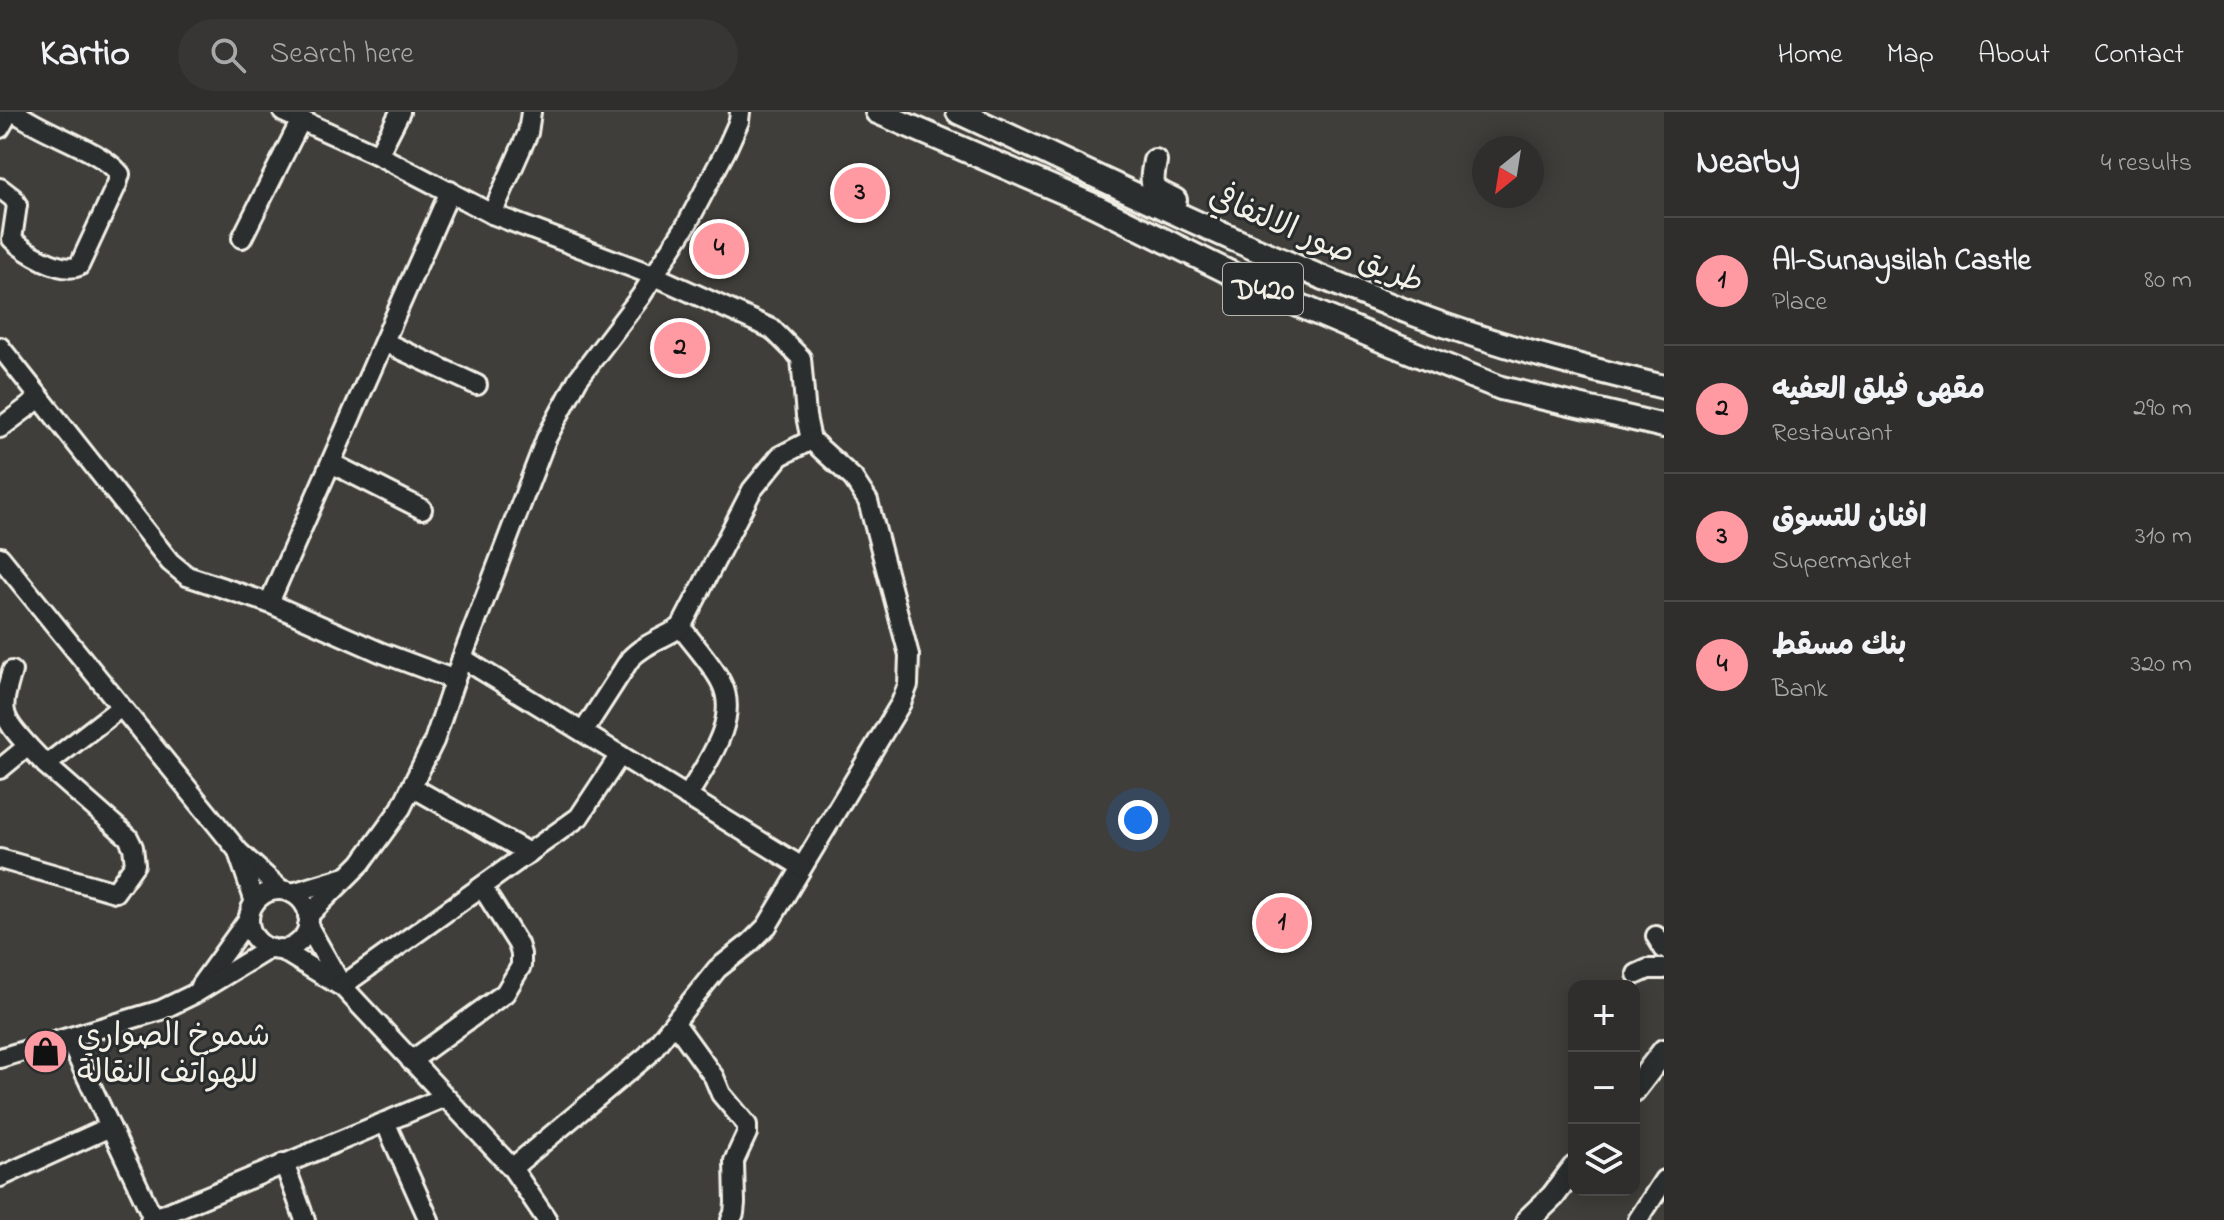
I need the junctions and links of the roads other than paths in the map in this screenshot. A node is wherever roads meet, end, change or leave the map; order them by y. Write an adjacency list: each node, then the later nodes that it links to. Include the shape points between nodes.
1 (9, 112): 9 (street)
2 (15, 112): 12 (street, via 120,174 79,266 72,269 57,267 12,239 17,205)
3 (400, 112): 10 (street)
4 (531, 112): 14 (street, via 528,133)
5 (877, 112): 23 (main road, طريق صور الالتفافي / D420, via 1093,205 1277,296 1394,346 1501,388)
6 (958, 112): 11 (main road, طريق صور الالتفافي / D420)
7 (742, 115): 17 (street)
8 (292, 116): 10 (street); 15 (street)
9 (0, 128)
10 (378, 155): 13 (street)
11 (1055, 157): 16 (main road, طريق صور الالتفافي / D420); 16 (main road, via 1109,175 1133,175 1155,161 1151,181 1157,192 1236,229)
12 (0, 188)
13 (450, 191): 14 (street); 18 (street)
14 (492, 214): 17 (street)
15 (242, 238)
16 (1258, 249): 21 (main road, طريق صور الالتفافي / D420, via 1421,317 1548,359)
17 (655, 276): 25 (street, via 772,329 801,358); 31 (street, via 561,409)
18 (384, 342): 20 (street); 26 (street)
19 (0, 347): 22 (street)
20 (477, 385)
21 (1664, 387)
22 (40, 398): 24 (street); 29 (street, via 170,562 187,576)
23 (1664, 426)
24 (0, 428)
25 (811, 440): 30 (street, via 780,456 752,490); 45 (street, via 853,478 868,501 910,665 901,703)
26 (331, 463): 27 (street); 29 (street)
27 (422, 509)
28 (0, 557): 34 (street)
29 (269, 603): 33 (street)
30 (681, 627): 35 (street, via 630,659); 41 (street, via 722,683 726,702 718,742)
31 (462, 658): 33 (street); 35 (street)
32 (12, 671): 36 (street, via 3,710 7,724)
33 (455, 680): 40 (street)
34 (121, 707): 38 (street); 42 (street)
35 (583, 732): 37 (street)
36 (28, 746): 38 (street); 39 (street)
37 (620, 755): 41 (street); 43 (street, via 579,817)
38 (46, 765): 44 (street, via 128,837 135,864 115,892)
39 (0, 769)
40 (412, 787): 43 (street); 46 (street, via 389,826)
41 (687, 797): 45 (street)
42 (239, 852): 48 (street); 49 (street)
43 (529, 853): 47 (street)
44 (0, 859)
45 (802, 867): 56 (street, via 760,934 717,969)
46 (348, 876): 48 (street); 50 (street)
47 (482, 887): 54 (street); 60 (street, via 518,944 521,966 505,993)
48 (286, 892): 49 (street, via 266,893); 50 (street, via 300,899)
49 (252, 910): 51 (street, via 252,933); 55 (street)
50 (308, 921): 51 (street, via 298,942); 54 (street)
51 (275, 948): 54 (street); 55 (street)
52 (1664, 969): 53 (street)
53 (1637, 974)
54 (342, 986): 60 (street)
55 (194, 994): 57 (street, via 146,1016)
56 (675, 1023): 66 (street, via 648,1055); 74 (street, via 747,1125 734,1161)
57 (69, 1039): 59 (street); 64 (street)
58 (1664, 1051): 61 (main road)
59 (0, 1058)
60 (411, 1061): 62 (street)
61 (1640, 1082)
62 (445, 1097): 63 (street); 66 (street)
63 (385, 1122): 65 (street); 72 (street)
64 (110, 1127): 68 (street); 70 (street)
65 (284, 1163): 70 (street); 71 (street)
66 (512, 1168): 73 (street)
67 (1568, 1176): 75 (main road)
68 (0, 1177)
69 (1664, 1180): 76 (street)
70 (152, 1219)
71 (305, 1220)
72 (429, 1220)
73 (547, 1220)
74 (731, 1220)
75 (1528, 1220)
76 (1638, 1220)

